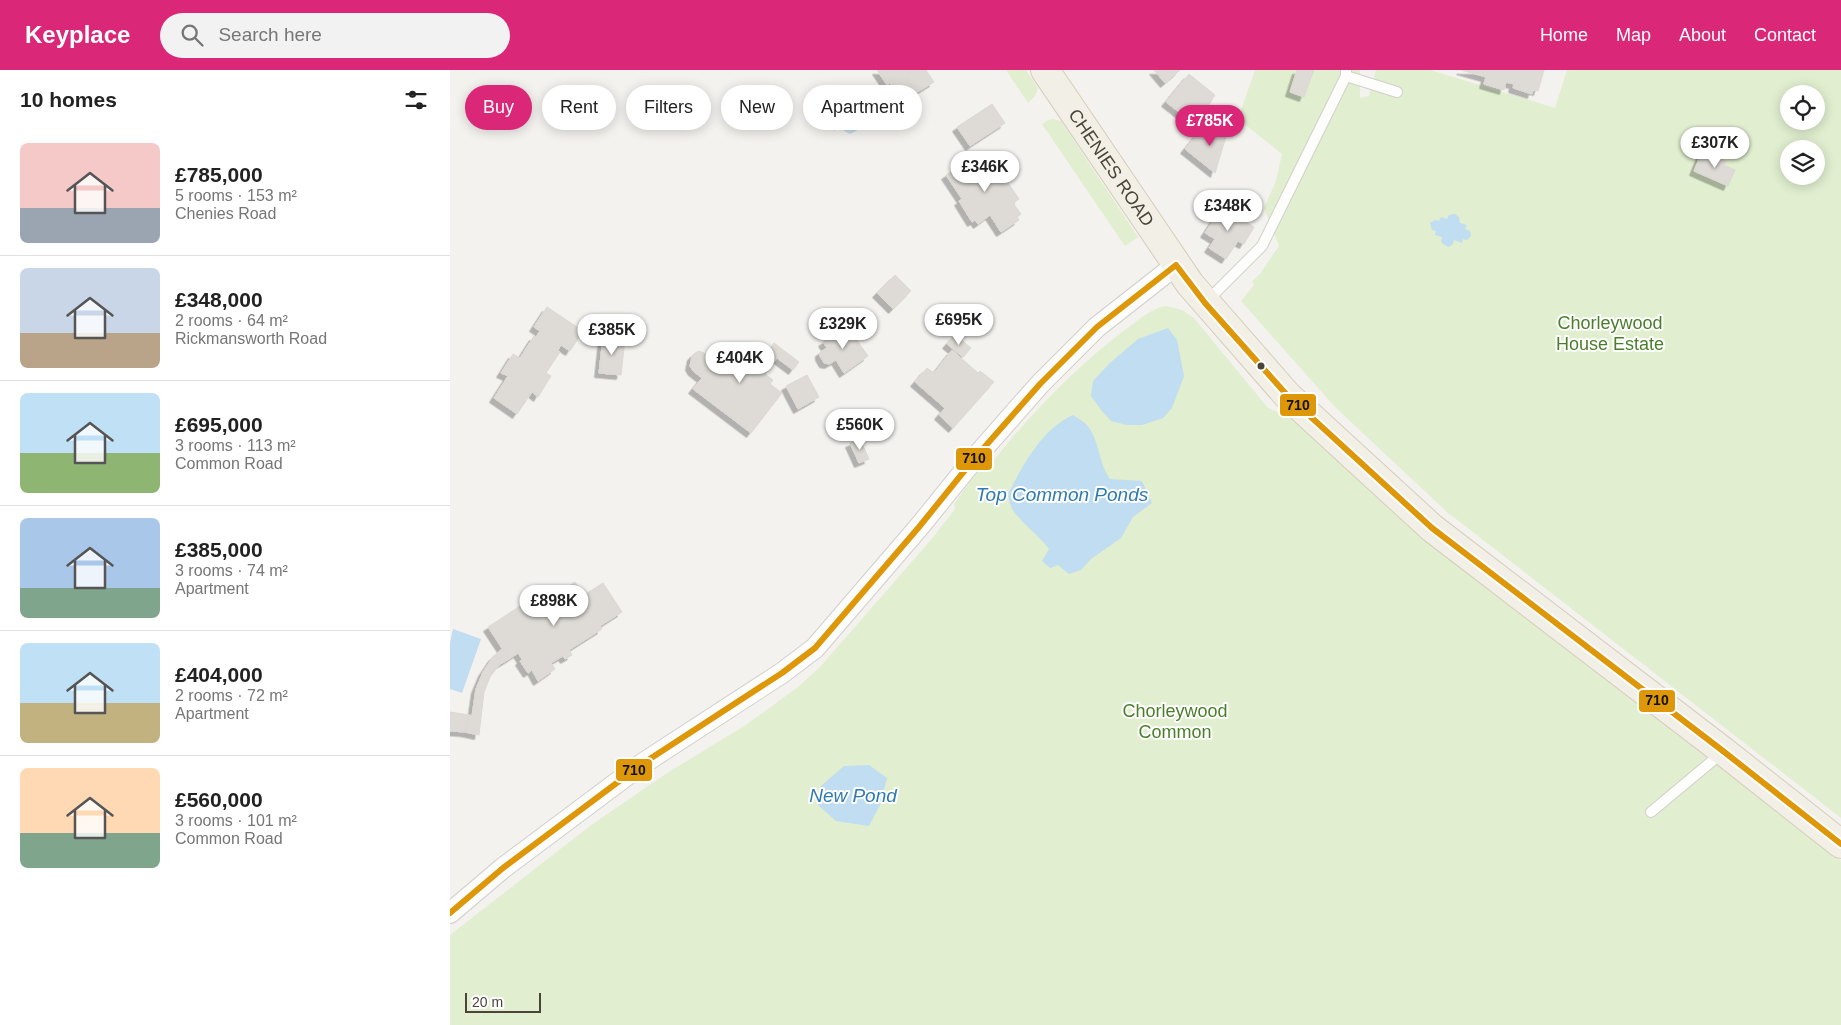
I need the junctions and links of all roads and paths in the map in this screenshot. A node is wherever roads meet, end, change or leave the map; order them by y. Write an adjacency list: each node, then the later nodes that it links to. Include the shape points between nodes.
1 (1045, 70): 4 (main road, CHENIES ROAD)
2 (1346, 73): 3 (lane); 5 (lane, via 1262,246)
3 (1397, 92)
4 (1176, 266): 5 (main road, CHENIES ROAD); 9 (street, via 1097,327 1040,384 815,648 642,764)
5 (1205, 303): 6 (main road, CHENIES ROAD, via 1287,395 1432,528)
6 (1724, 751): 7 (lane); 8 (main road, CHENIES ROAD)
7 (1651, 812)
8 (1841, 844)
9 (450, 912)

